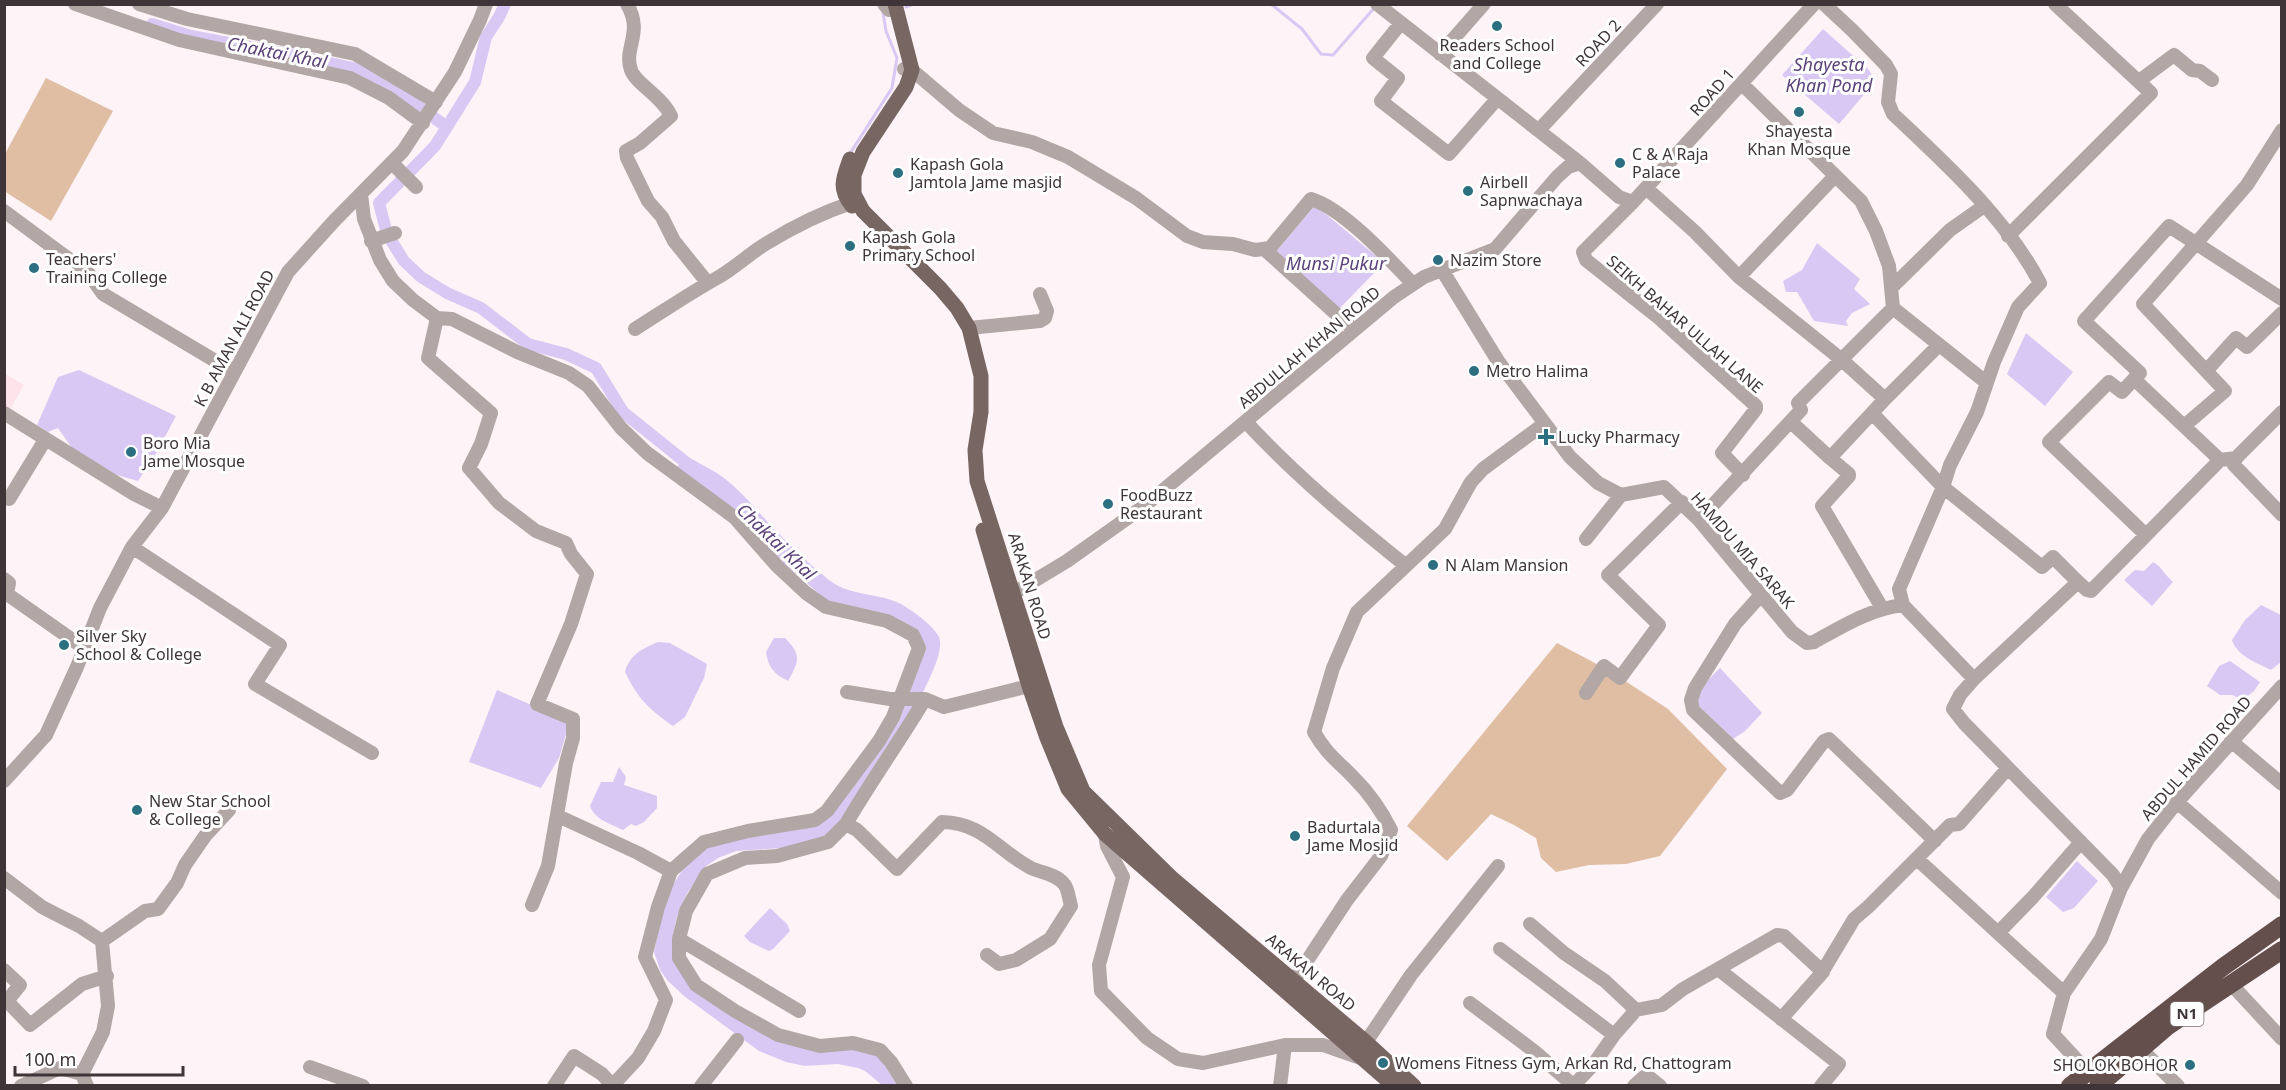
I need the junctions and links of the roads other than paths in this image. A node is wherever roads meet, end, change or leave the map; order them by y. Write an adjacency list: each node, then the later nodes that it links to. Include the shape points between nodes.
1 (75, 4): 20 (street, via 179,40 350,78 389,98)
2 (139, 4): 19 (street, via 186,19 355,54)
3 (486, 4): 19 (street, via 455,72)
4 (627, 4): 40 (street, via 635,31 629,67 671,116 626,152 627,158 648,201)
5 (1377, 4): 12 (street)
6 (1484, 4): 13 (street)
7 (1657, 4): 21 (street, ROAD 2)
8 (1814, 4): 17 (street, ROAD 1)
9 (1824, 4): 31 (street, via 1886,65 1891,74 1888,102 1893,114)
10 (2055, 4): 16 (street)
11 (889, 6): 14 (main road)
12 (1401, 23): 13 (street); 18 (street, via 1373,58 1398,78 1381,101 1389,108 1449,154)
13 (1440, 54): 18 (street)
14 (908, 70): 30 (main road, ARAKAN ROAD, via 851,156 842,181 844,195); 37 (street, via 993,133 1032,142 1068,157 1136,198 1187,236 1203,242); 48 (main road, ARAKAN ROAD, via 906,87 862,152 854,175 854,194 863,211 940,288)
15 (2212, 80): 16 (street, via 2174,55)
16 (2139, 81): 34 (street, via 2150,96)
17 (1742, 84): 25 (street); 27 (street, ROAD 1)
18 (1497, 99): 21 (street)
19 (436, 102): 20 (street, K B AMAN ALI ROAD)
20 (423, 123): 23 (street, K B AMAN ALI ROAD)
21 (1539, 130): 24 (street)
22 (2282, 130): 36 (street, via 2247,185)
23 (392, 162): 26 (street); 28 (street, K B AMAN ALI ROAD)
24 (1580, 163): 29 (street, via 1619,197); 38 (street, ABDULLAH KHAN ROAD, via 1557,177 1496,249)
25 (1835, 176): 39 (street); 42 (street, via 1861,201 1876,231 1889,266)
26 (416, 187)
27 (1646, 188): 29 (street, ROAD 1); 39 (street)
28 (361, 194): 35 (street); 54 (street, K B AMAN ALI ROAD, via 288,272)
29 (1633, 202): 69 (street, SEIKH BAHAR ULLAH LANE, via 1583,252 1583,257 1659,318 1756,406 1722,453)
30 (851, 204): 40 (street, via 822,213); 84 (main road, ARAKAN ROAD, via 943,298 963,330 976,382 975,418 967,448 971,486)
31 (1984, 206): 34 (street); 42 (street, via 1950,230)
32 (4, 211): 54 (street, via 89,274 103,294)
33 (395, 233): 35 (street)
34 (2008, 236): 56 (street, via 2040,283 2018,307)
35 (371, 241): 46 (street, via 393,281)
36 (2195, 244): 44 (street); 53 (street, via 2143,304); 55 (street, via 2169,226 2084,321 2140,372)
37 (1264, 249): 41 (street, via 1270,248 1311,199 1323,203 1360,232); 50 (street)
38 (1442, 270): 41 (street, ABDULLAH KHAN ROAD); 63 (street, via 1498,361)
39 (1739, 277): 52 (street)
40 (707, 282): 49 (street)
41 (1413, 284): 50 (street, ABDULLAH KHAN ROAD)
42 (1891, 288): 45 (street)
43 (1040, 294): 48 (street, via 1047,311 1046,318 1040,321)
44 (2281, 299)
45 (1893, 308): 51 (street); 52 (street)
46 (437, 318): 93 (street, via 452,319 569,373 588,386 647,453 734,517 777,567 806,593 826,607 887,621 913,635 919,648); 102 (street, via 428,358 491,413 469,468 499,503 537,531 566,543 587,574 537,704 573,719)
47 (2279, 320): 53 (street, via 2247,347 2236,338)
48 (969, 328): 84 (main road, ARAKAN ROAD, via 981,376 975,450 977,481)
49 (635, 329)
50 (1354, 330): 61 (street, ABDULLAH KHAN ROAD)
51 (1939, 345): 56 (street); 57 (street)
52 (1842, 360): 57 (street); 62 (street, via 1798,403 1802,409)
53 (2206, 371): 64 (street, via 2226,391)
54 (234, 372): 74 (street, K B AMAN ALI ROAD)
55 (2134, 379): 64 (street); 77 (street, via 2122,392 2109,382 2049,441)
56 (1987, 383): 70 (street)
57 (1885, 399): 60 (street)
58 (2282, 412): 67 (street)
59 (4, 413): 65 (street)
60 (1872, 413): 66 (street); 70 (street)
61 (1246, 422): 80 (street, via 1283,462); 84 (street, ABDULLAH KHAN ROAD, via 1116,527)
62 (1791, 422): 66 (street); 69 (street)
63 (1544, 424): 71 (street, via 1570,457 1598,483); 80 (street, via 1483,469 1471,482 1445,529)
64 (2184, 426): 68 (street)
65 (45, 440): 72 (street); 74 (street)
66 (1830, 458): 86 (street, via 1849,476 1822,506)
67 (2236, 458): 68 (street); 75 (street, via 2235,468)
68 (2220, 460): 77 (street)
69 (1743, 475): 76 (street)
70 (1943, 487): 82 (street, via 2042,567 2053,557); 85 (street, via 1899,589)
71 (1621, 495): 73 (street, HAMDU MIA SARAK, via 1664,487); 78 (street)
72 (9, 499)
73 (1682, 502): 76 (street, HAMDU MIA SARAK); 92 (street, via 1608,575 1659,625 1620,678 1604,666)
74 (162, 508): 79 (street, K B AMAN ALI ROAD)
75 (2282, 514)
76 (1699, 520): 83 (street, HAMDU MIA SARAK)
77 (2145, 536): 82 (street, via 2091,591)
78 (1586, 539)
79 (132, 547): 87 (street, K B AMAN ALI ROAD); 96 (street, via 280,645 255,684)
80 (1405, 565): 126 (street, via 1357,612 1333,668 1314,732 1324,750 1383,813 1391,830 1381,856)
81 (4, 579): 87 (street, via 9,583 7,594)
82 (2078, 582): 88 (street)
83 (1760, 596): 86 (street, HAMDU MIA SARAK, via 1807,643); 105 (street, via 1735,624 1699,681 1690,700 1693,710 1780,793 1787,790 1829,739)
84 (1008, 597): 89 (main road, ARAKAN ROAD); 126 (main road, ARAKAN ROAD, via 1083,791 1173,879)
85 (1903, 605): 86 (street, HAMDU MIA SARAK); 88 (street)
86 (1882, 608)
87 (84, 648): 98 (street, K B AMAN ALI ROAD, via 46,735)
88 (1974, 679): 97 (street, via 1953,709)
89 (1029, 686): 94 (street, via 944,707); 104 (main road, ARAKAN ROAD, via 1068,789)
90 (2282, 686): 95 (street, ABDUL HAMID ROAD)
91 (847, 692): 93 (street)
92 (1586, 693)
93 (900, 699): 94 (street); 109 (street, via 879,741 818,819 704,842)
94 (925, 699): 103 (street)
95 (2231, 741): 99 (street); 100 (street, ABDUL HAMID ROAD)
96 (372, 753)
97 (2008, 768): 105 (street, via 1959,824 1950,825); 106 (street)
98 (4, 781)
99 (2282, 784)
100 (2177, 802): 111 (street, ABDUL HAMID ROAD, via 2148,839); 112 (street)
101 (229, 810): 118 (street, via 198,846 158,909 145,911)
102 (558, 816): 109 (street); 113 (street, via 548,866)
103 (846, 824): 117 (street, via 828,842 777,856 745,858 706,874 686,911); 121 (street, via 897,869 942,822 957,822 982,832 1032,869 1066,884 1071,906 1050,939 1017,960 999,964)
104 (1105, 834): 138 (street, via 1123,877 1099,965 1101,991 1147,1038 1178,1059 1203,1063); 139 (main road, ARAKAN ROAD)
105 (1935, 841): 107 (street)
106 (2081, 842): 111 (street); 116 (street)
107 (1917, 859): 116 (street); 124 (street, via 1854,919)
108 (1498, 866): 136 (street, via 1411,975)
109 (671, 871): 144 (street, via 645,957 666,1000 638,1058)
110 (4, 878): 118 (street, via 42,907)
111 (2121, 888): 128 (street, ABDUL HAMID ROAD, via 2101,939)
112 (2282, 893)
113 (532, 905)
114 (1530, 924): 130 (street)
115 (2282, 925): 137 (highway)
116 (1998, 933): 128 (street)
117 (679, 939): 131 (street); 150 (street, via 679,958 696,985 735,1011 778,1035 820,1046 853,1043 880,1050)
118 (102, 941): 125 (street)
119 (1500, 949): 133 (street)
120 (2282, 950): 127 (highway, N1)
121 (987, 955)
122 (1718, 969): 124 (street, via 1777,934); 130 (street, via 1662,1005); 132 (street)
123 (4, 970): 125 (street, via 20,986 7,1001 30,1024 82,984)
124 (1823, 972): 132 (street)
125 (107, 976): 142 (street, via 108,1006 103,1032)
126 (1293, 982): 136 (main road, ARAKAN ROAD)
127 (2231, 984): 134 (street); 137 (highway, N1)
128 (2064, 993): 143 (street, ABDUL HAMID ROAD, via 2053,1034)
129 (1470, 1003): 145 (street)
130 (1636, 1010): 133 (street)
131 (799, 1011)
132 (1781, 1019): 156 (street, via 1839,1064)
133 (1614, 1035): 145 (street)
134 (2282, 1039)
135 (738, 1040): 149 (street)
136 (1366, 1042): 153 (main road, ARAKAN ROAD)
137 (2136, 1043): 140 (highway, N1); 158 (street)
138 (1285, 1045): 139 (street, via 1323,1045); 151 (street)
139 (1366, 1061): 152 (main road, ARAKAN ROAD)
140 (2113, 1061): 143 (highway, N1); 157 (highway, N1)
141 (310, 1067): 147 (street)
142 (85, 1080): 146 (street, via 60,1068)
143 (2094, 1081): 157 (highway)
144 (612, 1085): 148 (street, via 574,1056)
145 (1574, 1085)
146 (21, 1086)
147 (363, 1086)
148 (554, 1086)
149 (701, 1086)
150 (906, 1086)
151 (1280, 1086)
152 (1394, 1086)
153 (1414, 1086)
154 (1634, 1086): 155 (street, via 1644,1077)
155 (1660, 1086)
156 (1821, 1086)
157 (2072, 1086)
158 (2178, 1086)

